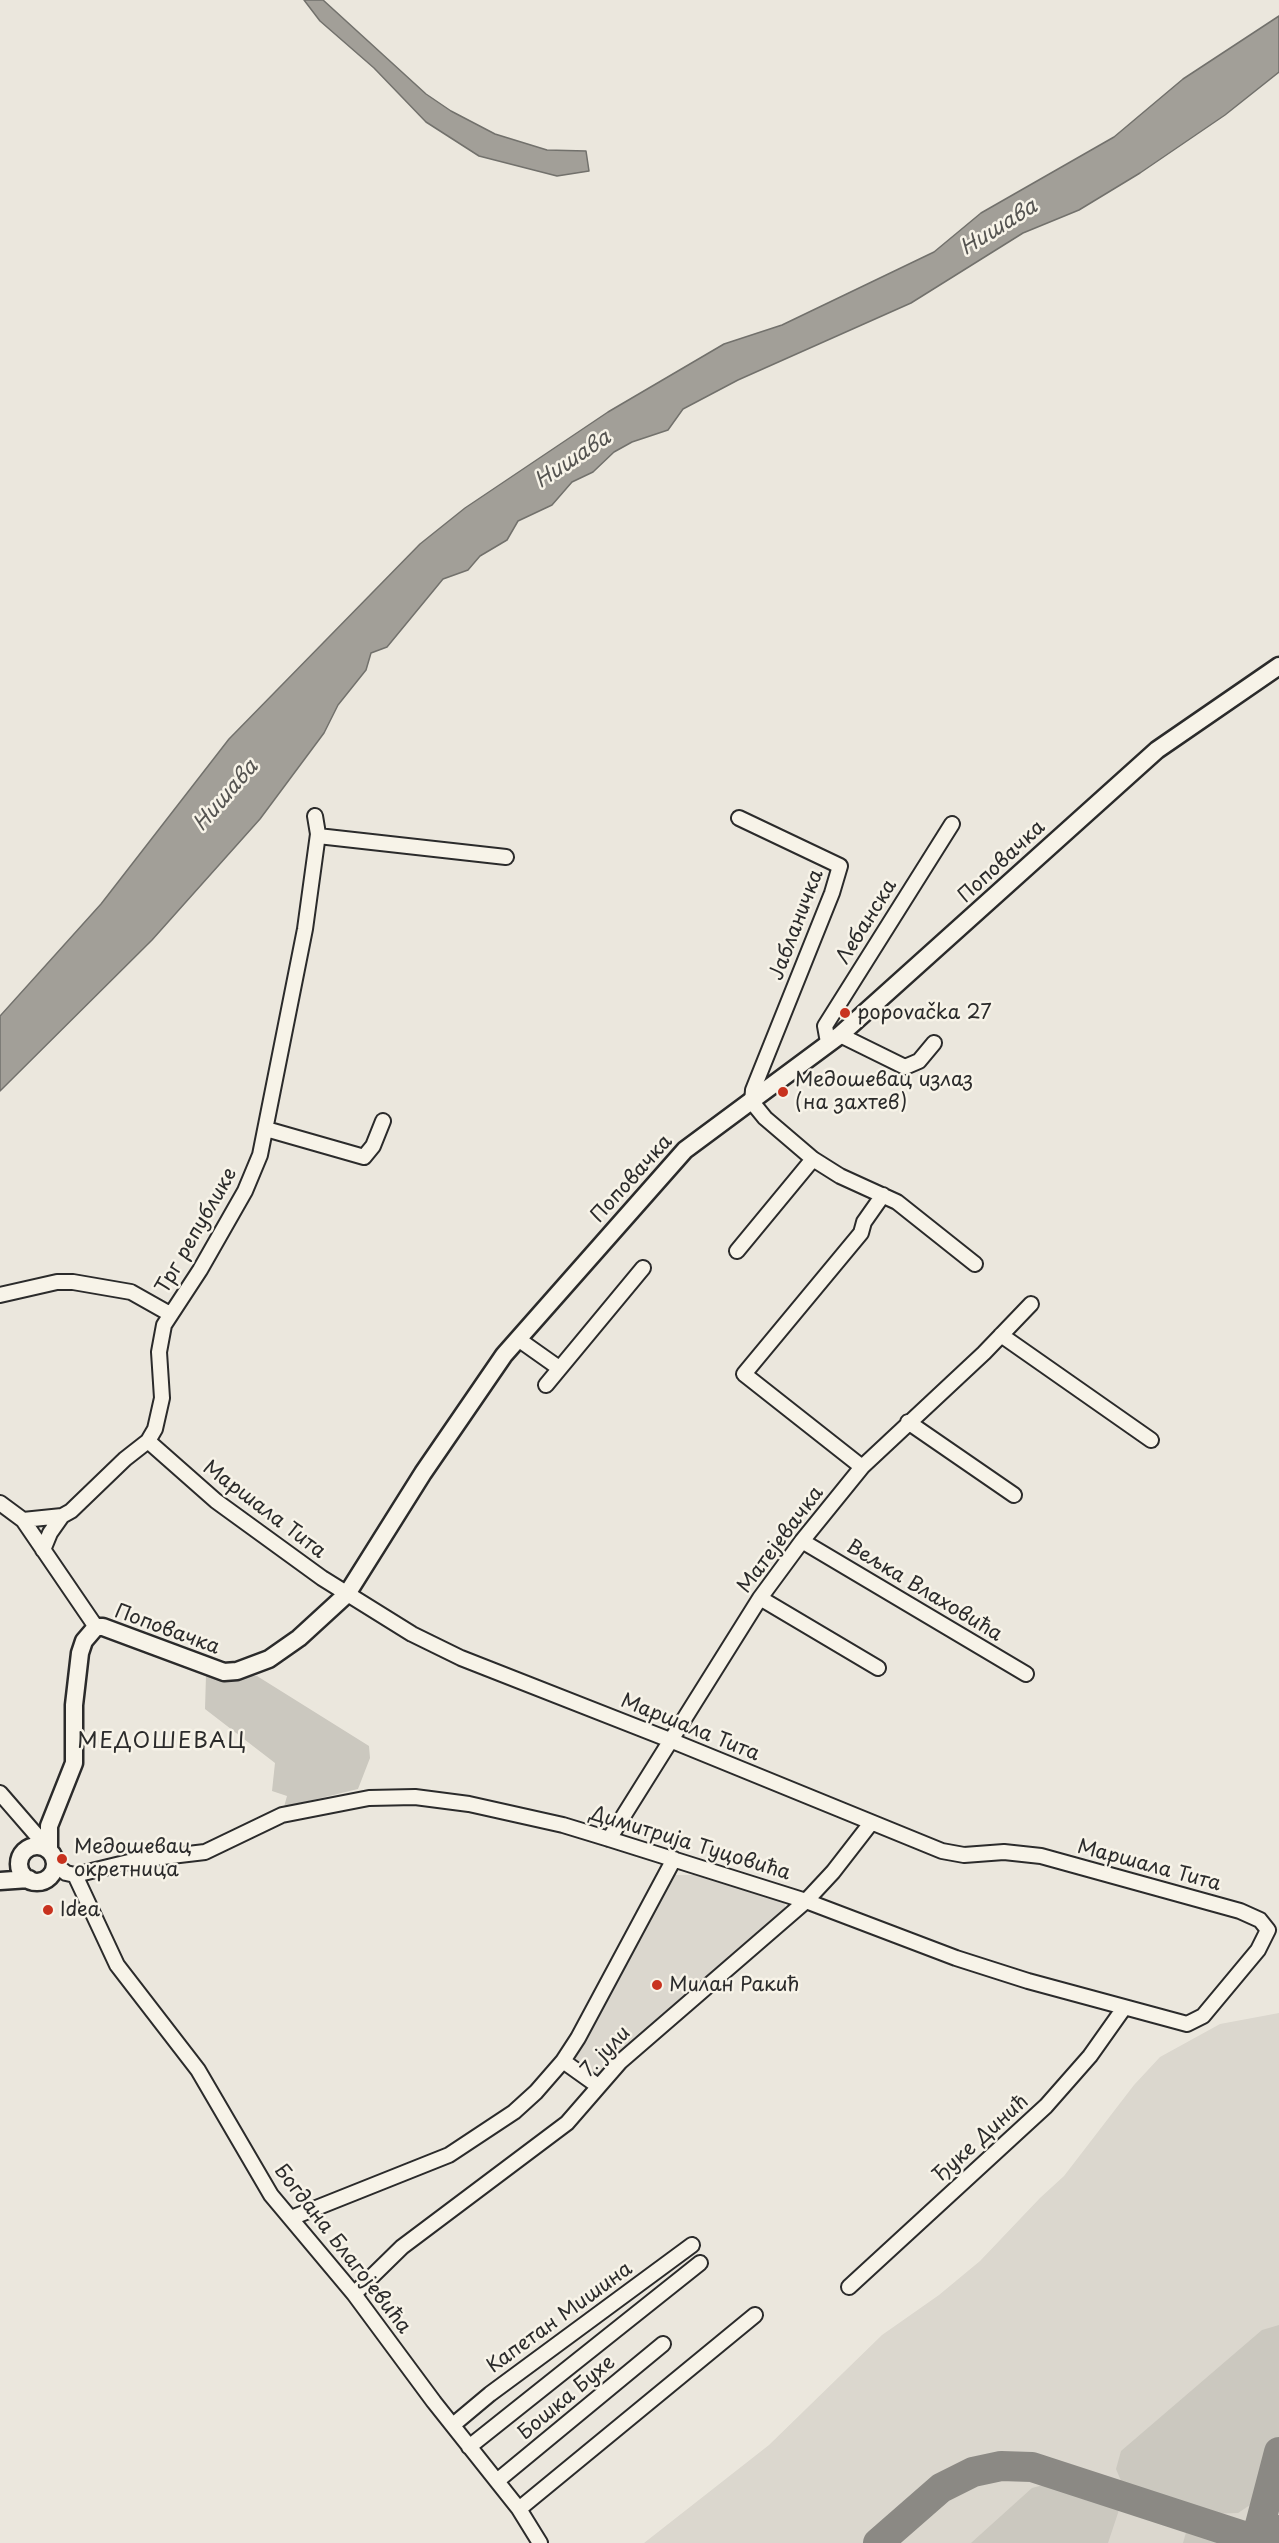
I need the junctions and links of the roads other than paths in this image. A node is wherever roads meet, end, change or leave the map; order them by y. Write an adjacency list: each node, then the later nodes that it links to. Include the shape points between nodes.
1 (1279, 666): 7 (street, Поповачка, via 1157,750)
2 (315, 816): 5 (street, Трг републике)
3 (739, 818): 9 (street, Јабланичка, via 840,866 753,1090)
4 (952, 824): 7 (street, Лебанска, via 825,1026 825,1033)
5 (318, 836): 6 (street); 11 (street, Трг републике)
6 (506, 857)
7 (835, 1039): 8 (street, via 905,1067 919,1061); 9 (street, Поповачка)
8 (934, 1043)
9 (752, 1102): 12 (street); 21 (street, Поповачка, via 685,1150)
10 (383, 1121): 11 (street, via 374,1146 364,1157)
11 (266, 1129): 19 (street, Трг републике, via 245,1191)
12 (813, 1159): 13 (street); 14 (street)
13 (883, 1196): 15 (street, via 897,1202); 27 (street, via 864,1222 861,1233 744,1374)
14 (737, 1251)
15 (975, 1264)
16 (643, 1268): 22 (street)
17 (0, 1295): 19 (street, via 73,1282 131,1292)
18 (1031, 1304): 20 (street, Матејевачка)
19 (170, 1314): 26 (street, Трг републике, via 161,1337 160,1413)
20 (1001, 1335): 24 (street, Матејевачка); 25 (street)
21 (518, 1339): 22 (street); 34 (street, Поповачка, via 423,1473)
22 (559, 1368): 23 (street)
23 (546, 1385)
24 (908, 1422): 27 (street, Матејевачка); 28 (street)
25 (1150, 1440)
26 (148, 1441): 30 (street, Трг републике); 34 (street, Маршала Тита, via 216,1501)
27 (862, 1467): 32 (street, Матејевачка)
28 (1014, 1495)
29 (0, 1503): 31 (street)
30 (62, 1516): 31 (street); 33 (street)
31 (23, 1520): 33 (street)
32 (802, 1541): 35 (street, Матејевачка); 38 (street, Вељка Влаховића)
33 (43, 1550): 36 (street)
34 (347, 1594): 36 (street, Поповачка, via 285,1649 269,1659 230,1672 219,1672); 39 (street, Маршала Тита, via 412,1634 461,1658)
35 (760, 1598): 37 (street); 39 (street, Матејевачка)
36 (96, 1627): 43 (street, via 80,1653 74,1705 74,1763)
37 (878, 1668)
38 (1026, 1674)
39 (670, 1740): 41 (street, Маршала Тита); 42 (street, Матејевачка)
40 (0, 1793): 43 (street, Богдана Благојевића)
41 (871, 1823): 48 (street, 7. јули); 49 (street, Маршала Тита, via 942,1851 1041,1856 1240,1911 1260,1920)
42 (609, 1839): 43 (street, Димитрија Туцовића, via 469,1804 387,1796 282,1815 205,1852 136,1860); 44 (street, Димитрија Туцовића)
43 (52, 1856): 45 (street, via 26,1850); 46 (street, via 41,1881); 53 (street, Богдана Благојевића, via 117,1965 198,2070 271,2195)
44 (674, 1859): 48 (street, Димитрија Туцовића); 51 (street)
45 (20, 1860): 46 (street, via 21,1871); 47 (street)
46 (29, 1880): 47 (street)
47 (0, 1881)
48 (806, 1901): 50 (street, Димитрија Туцовића, via 956,1958); 52 (street, 7. јули, via 620,2062)
49 (1268, 1930): 50 (street, Димитрија Туцовића, via 1258,1950 1195,2022 1187,2024)
50 (1124, 2008): 56 (street, Ђуке Динић, via 1090,2056 1046,2106)
51 (563, 2061): 52 (street); 53 (street, via 514,2112 449,2155)
52 (598, 2086): 57 (street, 7. јули, via 567,2123 402,2247)
53 (291, 2218): 57 (street, Богдана Благојевића)
54 (692, 2245): 60 (street, Капетан Мишина, via 490,2394)
55 (700, 2263): 61 (street)
56 (849, 2287)
57 (354, 2294): 60 (street, Богдана Благојевића)
58 (755, 2315): 63 (street)
59 (663, 2344): 62 (street, Бошка Бухе)
60 (453, 2426): 61 (street, Богдана Благојевића)
61 (469, 2447): 62 (street, Богдана Благојевића)
62 (497, 2481): 63 (street, Богдана Благојевића)
63 (519, 2509): 64 (street, Богдана Благојевића)
64 (540, 2543)

